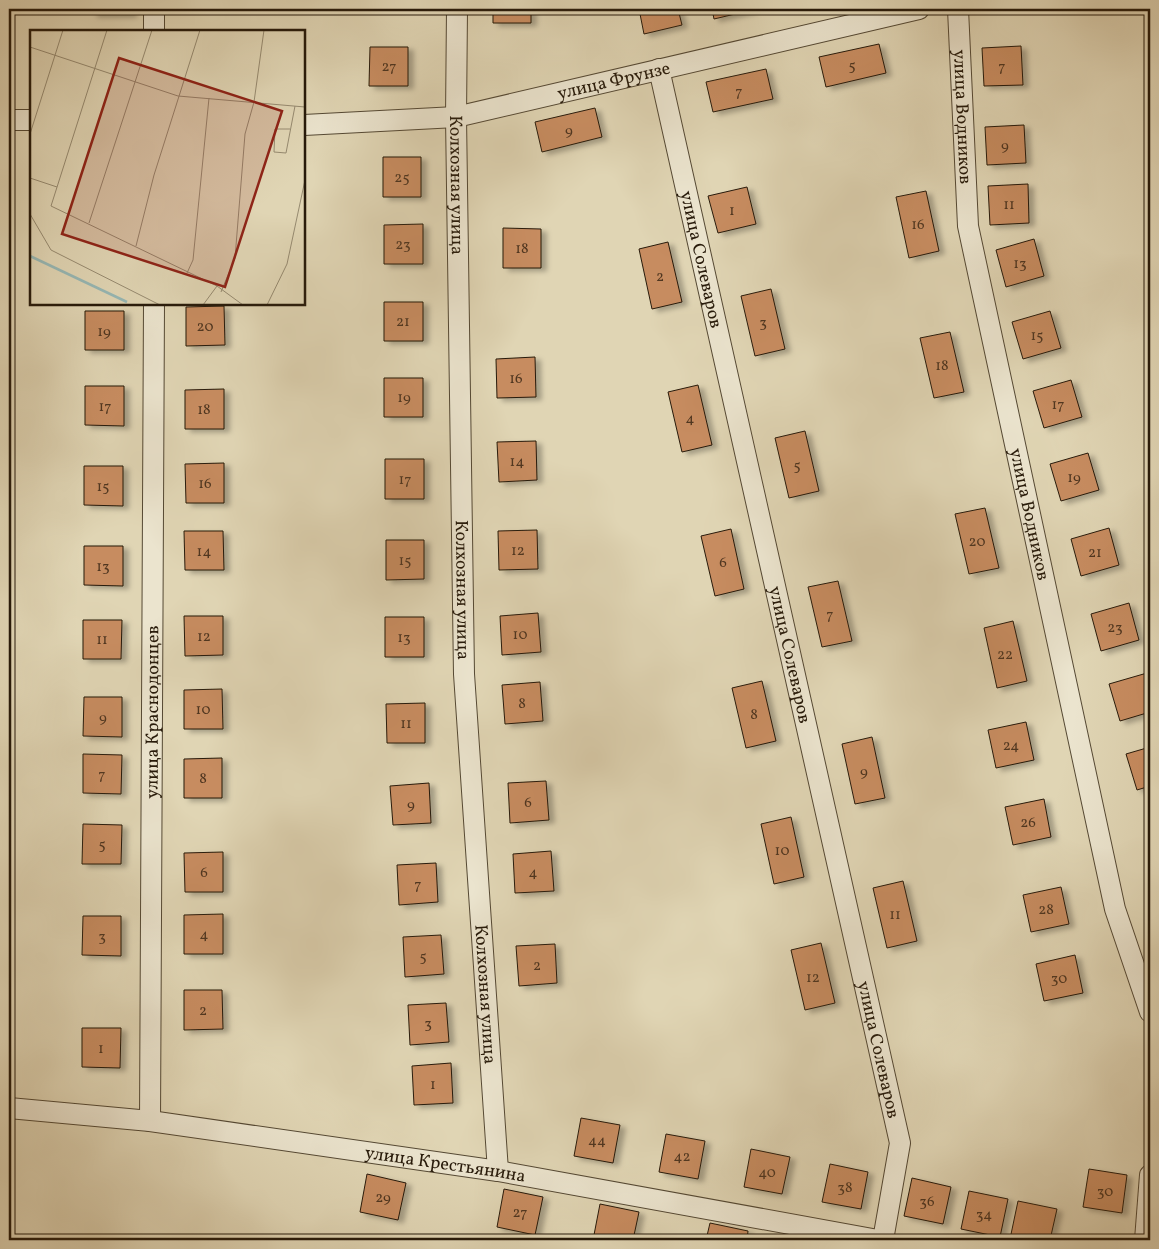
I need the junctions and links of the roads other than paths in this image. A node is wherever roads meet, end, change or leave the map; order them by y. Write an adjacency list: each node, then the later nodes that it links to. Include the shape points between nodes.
1 (154, 9): 5 (street)
2 (457, 9): 7 (street, Колхозная улица)
3 (918, 9): 6 (street, улица Фрунзе)
4 (958, 9): 12 (street, улица Водников, via 968,226 1115,909)
5 (154, 30)
6 (659, 69): 7 (street, улица Фрунзе); 18 (street, улица Солеваров, via 900,1143)
7 (456, 117): 10 (street, улица Фрунзе); 15 (street, Колхозная улица, via 464,674)
8 (9, 120): 9 (street)
9 (30, 120)
10 (305, 125)
11 (154, 305): 14 (street, улица Краснодонцев)
12 (1150, 1012)
13 (9, 1108): 14 (street, улица Крестьянина)
14 (150, 1121): 15 (street, улица Крестьянина)
15 (498, 1171): 17 (street, улица Крестьянина)
16 (1150, 1175): 19 (street)
17 (878, 1240)
18 (883, 1240)
19 (1145, 1240)

